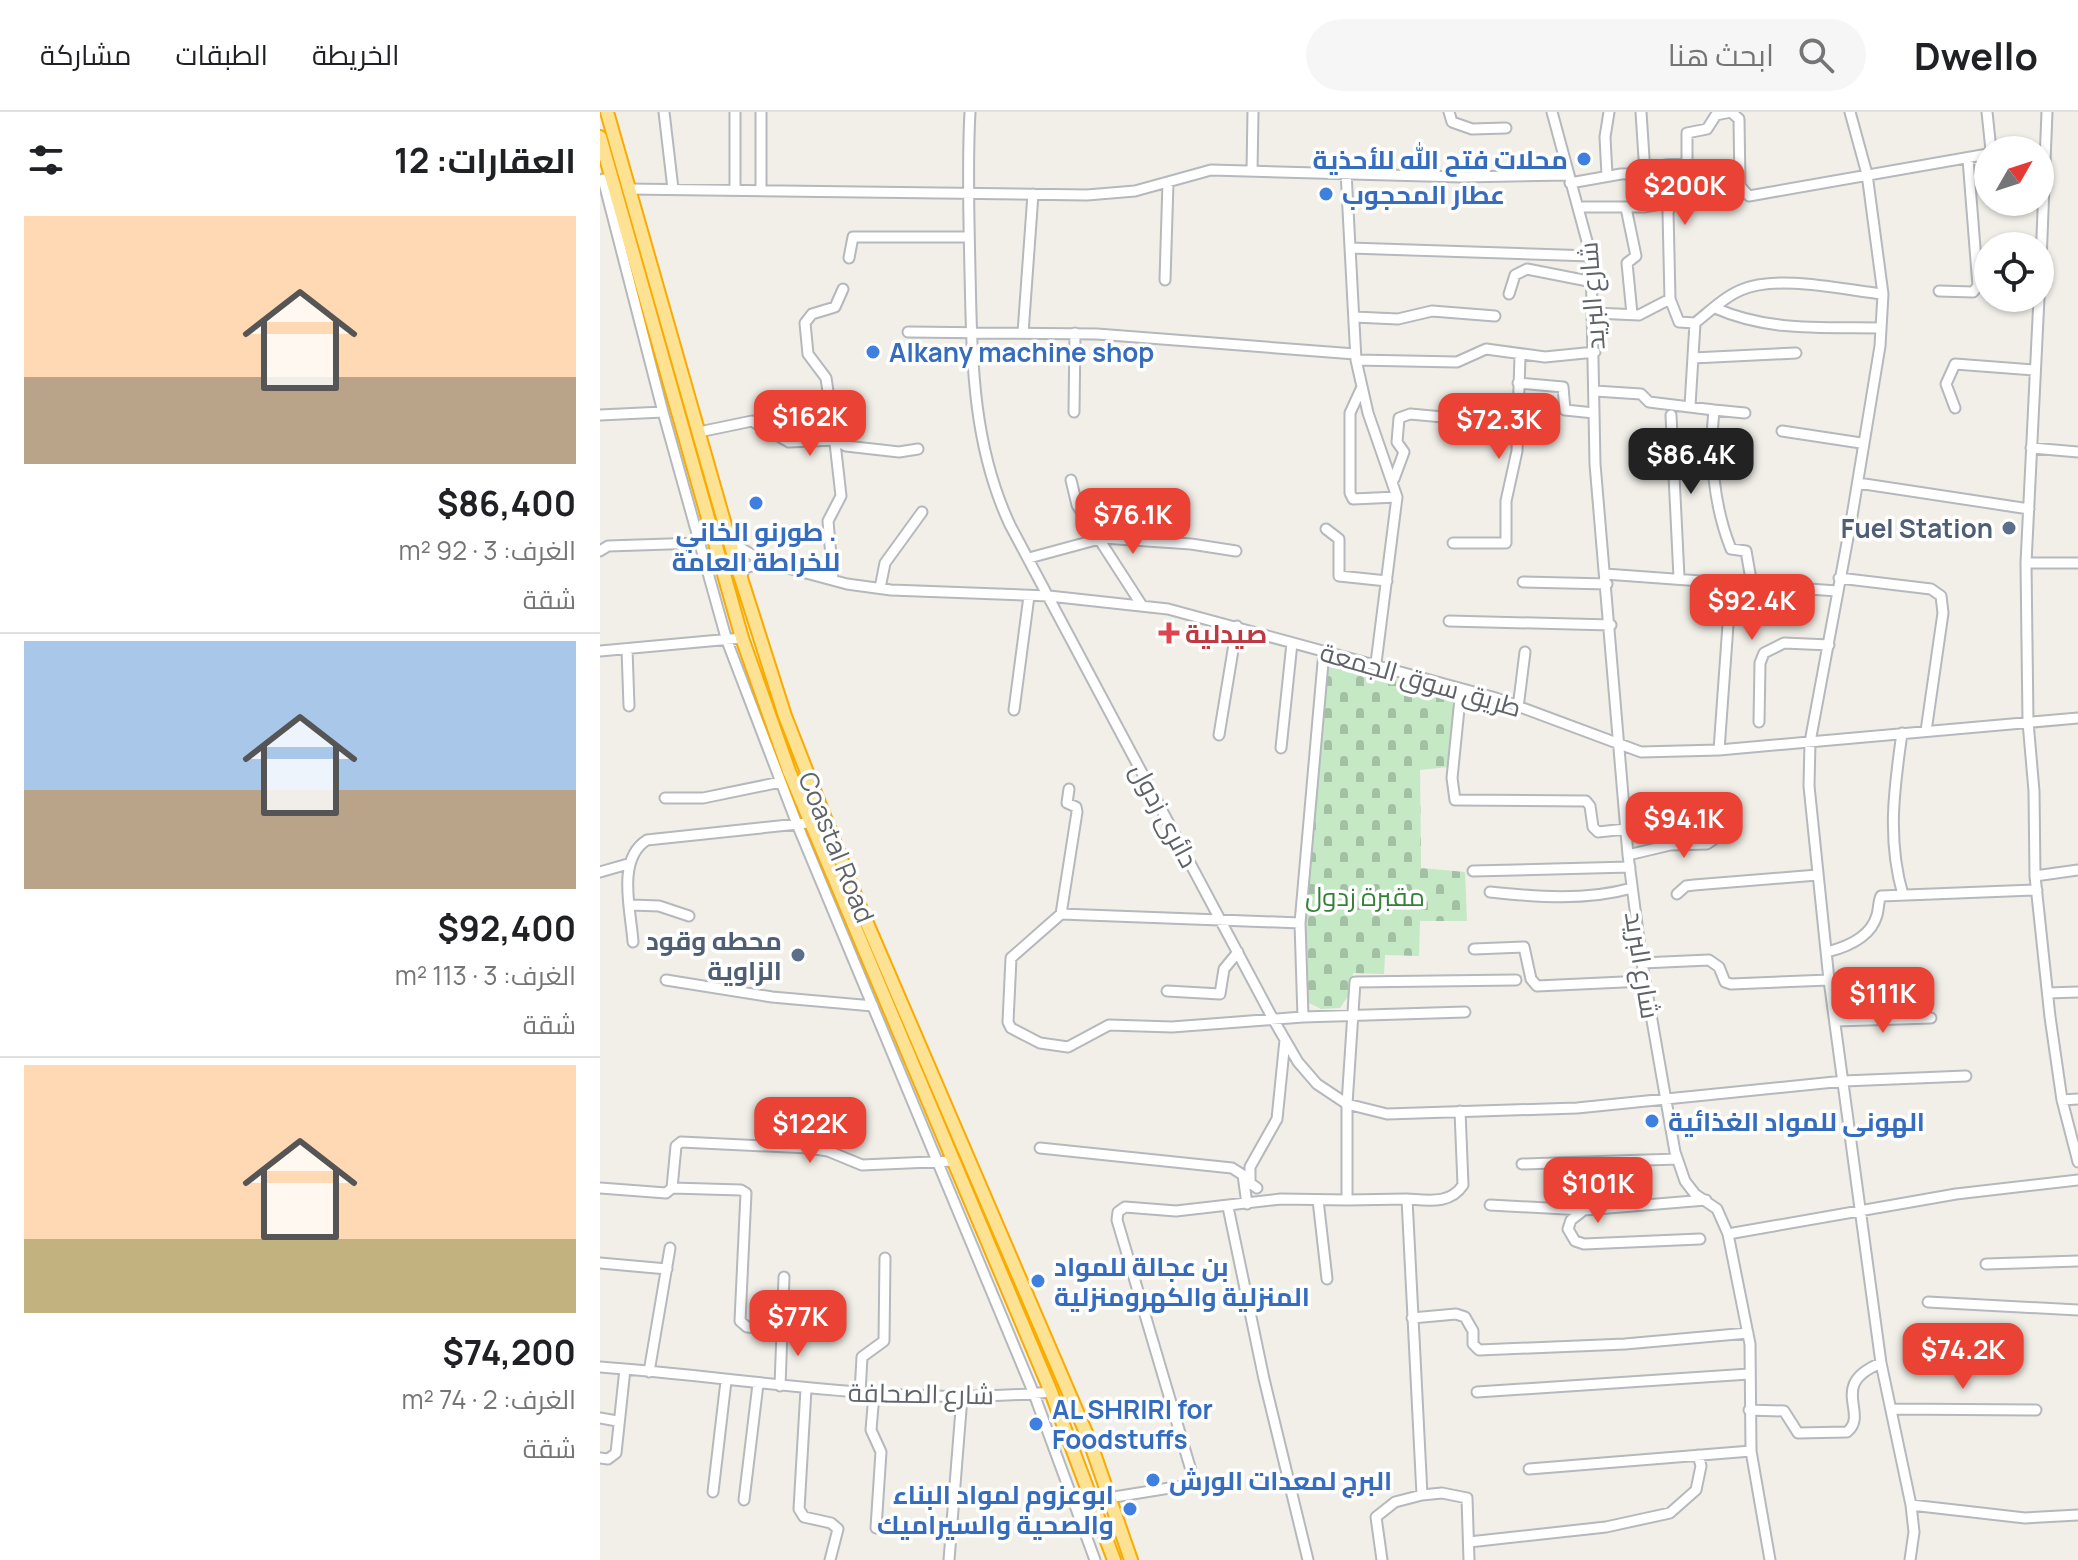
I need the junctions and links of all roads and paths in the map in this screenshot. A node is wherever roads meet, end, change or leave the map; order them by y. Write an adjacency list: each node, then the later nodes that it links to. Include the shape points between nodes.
1 (607, 112): 28 (highway, Coastal Road)
2 (664, 112): 29 (street)
3 (735, 112): 30 (street)
4 (761, 112): 31 (street)
5 (970, 112): 34 (street, دائرى زدول)
6 (1253, 112): 20 (street)
7 (1449, 112): 14 (street, via 1452,122 1464,128)
8 (1552, 112): 26 (street, شارع البريد)
9 (1609, 112): 24 (street)
10 (1641, 112): 22 (street)
11 (1850, 112): 23 (street)
12 (1987, 112): 15 (street)
13 (2047, 112): 16 (street)
14 (1506, 128)
15 (1989, 136)
16 (2044, 136)
17 (600, 137): 25 (highway, Coastal Road)
18 (1974, 157): 19 (street)
19 (1968, 159): 23 (street); 45 (street, via 1978,286 1973,292)
20 (1252, 171): 21 (street); 27 (street, via 1211,170)
21 (1346, 172): 26 (street); 39 (street)
22 (1645, 173): 24 (street); 32 (street, via 1687,163 1687,133 1707,129 1716,115 1731,112 1739,119)
23 (1867, 174): 32 (street, via 1752,197); 47 (street)
24 (1607, 175): 26 (street)
25 (605, 179): 56 (highway, Coastal Road); 75 (street)
26 (1568, 179): 36 (street, شارع البريد)
27 (1168, 182): 33 (street, via 1114,193); 42 (street)
28 (628, 189): 29 (street); 53 (highway, Coastal Road)
29 (673, 189): 30 (street)
30 (735, 189): 31 (street)
31 (761, 190): 34 (street)
32 (1741, 190): 35 (street, via 1693,190)
33 (1033, 194): 34 (street); 60 (street)
34 (969, 195): 38 (street, دائرى زدول)
35 (1672, 202): 37 (street); 48 (street)
36 (1580, 207): 37 (street); 40 (street, شارع البريد)
37 (1626, 208): 52 (street, via 1636,256 1627,263)
38 (969, 237): 41 (street, via 853,237); 62 (street, دائرى زدول)
39 (1350, 248): 40 (street); 55 (street)
40 (1591, 256): 43 (street, شارع البريد)
41 (849, 258)
42 (1165, 280)
43 (1593, 282): 46 (street, via 1527,269 1515,275); 51 (street, شارع البريد)
44 (843, 289): 84 (street, via 835,307 812,314 805,323 810,358 826,378)
45 (1939, 291)
46 (1509, 294)
47 (1883, 294): 49 (street, via 1815,285 1766,286 1739,291); 58 (street)
48 (1670, 299): 52 (street); 57 (street, via 1679,322)
49 (1715, 308): 57 (street); 58 (street, via 1744,321 1810,330 1827,325)
50 (2038, 312): 68 (street)
51 (1595, 313): 52 (street); 63 (street, شارع البريد)
52 (1632, 314)
53 (665, 315): 56 (highway); 83 (highway, Coastal Road)
54 (1495, 316): 55 (street, via 1432,311 1398,319)
55 (1354, 317): 66 (street)
56 (650, 320): 123 (highway, Coastal Road)
57 (1695, 323): 67 (street)
58 (1881, 328): 85 (street)
59 (908, 332): 62 (street)
60 (1023, 333): 61 (street); 62 (street)
61 (1075, 333): 66 (street); 76 (street)
62 (971, 334): 102 (street, دائرى زدول, via 977,421 987,464 1002,509)
63 (1595, 352): 65 (street); 71 (street, شارع البريد)
64 (1796, 353): 67 (street)
65 (1520, 356): 66 (street, via 1486,349 1457,362); 69 (street)
66 (1356, 357): 70 (street)
67 (1693, 358): 72 (street)
68 (2034, 370): 73 (street, via 1955,364 1946,384); 86 (street)
69 (1518, 383): 77 (street, via 1563,387 1565,410); 79 (street)
70 (1361, 389): 89 (street); 92 (street, via 1350,413 1350,493 1353,499)
71 (1595, 391): 72 (street, via 1641,394 1649,402); 77 (street, شارع البريد)
72 (1690, 406): 74 (street)
73 (1955, 408)
74 (1714, 410): 78 (street); 114 (street, via 1711,451 1718,501 1731,549 1750,556)
75 (663, 412): 80 (street); 98 (street)
76 (1074, 412)
77 (1594, 413): 109 (street, شارع البريد)
78 (1745, 413)
79 (1520, 414): 89 (street, via 1459,412 1399,418 1397,442 1404,452); 99 (street, via 1514,477 1506,501 1506,543)
80 (600, 415)
81 (1671, 415): 106 (street)
82 (1782, 431): 85 (street)
83 (699, 432): 84 (street, via 752,421 789,442); 97 (highway, Coastal Road)
84 (835, 440): 87 (street, via 899,452); 110 (street, via 841,496 828,521)
85 (1861, 443): 91 (street)
86 (2031, 448): 88 (street); 93 (street)
87 (918, 449)
88 (2078, 452)
89 (1394, 479): 92 (street)
90 (1071, 480): 96 (street, via 1077,505)
91 (1858, 483): 93 (street); 108 (street)
92 (1397, 497): 111 (street)
93 (2029, 509): 104 (street)
94 (922, 512): 115 (street, via 885,563)
95 (1326, 529): 111 (street, via 1339,539 1339,576)
96 (1098, 538): 101 (street); 102 (street); 119 (street)
97 (730, 542): 103 (street, طريق سوق الجمعة); 107 (highway, Coastal Road)
98 (699, 543): 100 (street, via 608,546); 124 (street)
99 (1453, 543)
100 (600, 551)
101 (1236, 551)
102 (1029, 558): 118 (street, دائرى زدول)
103 (765, 562): 107 (street, via 745,568); 110 (street, طريق سوق الجمعة)
104 (2026, 563): 105 (street); 138 (street)
105 (2078, 563)
106 (1679, 577): 109 (street); 113 (street)
107 (741, 578): 149 (highway, Coastal Road)
108 (1839, 578): 116 (street); 139 (street, via 1931,589 1941,596)
109 (1606, 579): 112 (street); 121 (street, شارع البريد)
110 (833, 580): 115 (street, طريق سوق الجمعة)
111 (1387, 581): 131 (street)
112 (1523, 582)
113 (1731, 583): 114 (street); 145 (street)
114 (1752, 585): 116 (street)
115 (880, 588): 117 (street, طريق سوق الجمعة)
116 (1837, 591): 126 (street)
117 (1029, 596): 118 (street, طريق سوق الجمعة); 135 (street)
118 (1049, 596): 119 (street, طريق سوق الجمعة); 169 (street, دائرى زدول)
119 (1141, 604): 122 (street, طريق سوق الجمعة)
120 (1449, 621): 121 (street)
121 (1611, 625): 143 (street, شارع البريد)
122 (1237, 626): 125 (street, طريق سوق الجمعة); 141 (street)
123 (742, 638): 124 (street); 150 (highway, Coastal Road)
124 (727, 641): 127 (street); 146 (street)
125 (1292, 643): 129 (street, طريق سوق الجمعة); 144 (street)
126 (1829, 645): 137 (street, via 1784,643 1764,653); 142 (street)
127 (627, 649): 128 (street); 133 (street)
128 (600, 651)
129 (1324, 651): 131 (street, طريق سوق الجمعة); 170 (street)
130 (1525, 652): 134 (street)
131 (1376, 663): 132 (street, طريق سوق الجمعة)
132 (1461, 689): 134 (street, طريق سوق الجمعة); 151 (street, via 1451,788 1455,800 1586,801 1598,832)
133 (629, 706)
134 (1518, 708): 143 (street, طريق سوق الجمعة)
135 (1014, 710)
136 (2078, 718): 138 (street, طريق سوق الجمعة)
137 (1759, 722)
138 (2028, 722): 139 (street, طريق سوق الجمعة); 160 (street)
139 (1926, 731): 140 (street, طريق سوق الجمعة)
140 (1902, 733): 142 (street, طريق سوق الجمعة); 165 (street, via 1891,809)
141 (1219, 735)
142 (1810, 742): 145 (street, طريق سوق الجمعة); 159 (street)
143 (1619, 744): 145 (street, طريق سوق الجمعة, via 1652,753); 151 (street, شارع البريد)
144 (1281, 748)
145 (1719, 750)
146 (781, 782): 148 (street, via 703,798); 150 (street)
147 (1069, 789): 167 (street, via 1067,803 1077,809)
148 (665, 798)
149 (825, 821): 150 (street); 258 (highway, Coastal Road, via 1090,1442)
150 (803, 823): 154 (street, via 647,840); 183 (street); 200 (highway, Coastal Road)
151 (1626, 829): 153 (street, شارع البريد)
152 (1723, 833): 153 (street, via 1707,844 1670,845)
153 (1628, 855): 155 (street, شارع البريد)
154 (628, 864): 158 (street); 166 (street)
155 (1630, 867): 157 (street); 161 (street, شارع البريد)
156 (2078, 870): 160 (street)
157 (1473, 871)
158 (600, 872)
159 (1817, 875): 164 (street, via 1686,886); 174 (street)
160 (2035, 876): 162 (street)
161 (1632, 888): 163 (street, via 1609,895 1554,897); 175 (street, شارع البريد)
162 (2037, 890): 165 (street); 182 (street)
163 (1490, 892)
164 (1677, 894)
165 (1903, 895): 174 (street, via 1880,897 1876,919 1864,934)
166 (631, 905): 168 (street, via 659,906); 171 (street)
167 (1061, 914): 169 (street); 188 (street, via 1011,958 1008,1022 1036,1041 1068,1047 1109,1025 1172,1027)
168 (689, 916)
169 (1221, 920): 170 (street); 173 (street, دائرى زدول)
170 (1300, 923): 186 (street)
171 (633, 942)
172 (1474, 949): 179 (street, via 1524,947 1537,986)
173 (1238, 952): 180 (street, via 1224,969 1220,994); 188 (street, دائرى زدول)
174 (1827, 952): 178 (street)
175 (1642, 963): 178 (street, via 1709,960 1731,984); 179 (street, شارع البريد)
176 (666, 980): 183 (street)
177 (1516, 980): 185 (street, via 1355,982)
178 (1829, 980): 189 (street)
179 (1645, 981): 194 (street, شارع البريد)
180 (1167, 991)
181 (2078, 992): 182 (street)
182 (2048, 993): 195 (street)
183 (873, 1006): 202 (street)
184 (1465, 1012): 185 (street)
185 (1353, 1013): 186 (street); 196 (street)
186 (1303, 1017): 188 (street)
187 (1931, 1018): 189 (street)
188 (1273, 1019): 190 (street, دائرى زدول)
189 (1836, 1021): 192 (street)
190 (1285, 1040): 196 (street, دائرى زدول, via 1308,1075); 207 (street, via 1277,1119 1250,1167 1250,1183)
191 (1966, 1076): 192 (street, دائرى زدول)
192 (1844, 1081): 194 (street, دائرى زدول); 215 (street)
193 (2078, 1099): 195 (street)
194 (1664, 1100): 197 (street, دائرى زدول); 199 (street, شارع البريد)
195 (2062, 1100): 201 (street)
196 (1347, 1104): 197 (street, دائرى زدول, via 1387,1114); 210 (street)
197 (1460, 1111): 208 (street, via 1463,1185 1440,1201)
198 (1040, 1148): 212 (street, via 1232,1168 1243,1175)
199 (1677, 1159): 203 (street); 211 (street, شارع البريد, via 1685,1181)
200 (953, 1161): 202 (street); 241 (highway, Coastal Road)
201 (2078, 1162)
202 (938, 1164): 206 (street, via 862,1165 809,1148 681,1142 676,1146); 245 (street)
203 (1522, 1164)
204 (2078, 1180): 215 (street)
205 (600, 1188): 206 (street, via 666,1193)
206 (672, 1188): 230 (street, via 746,1193 740,1321 747,1327)
207 (1257, 1188)
208 (1407, 1199): 210 (street); 229 (street)
209 (1318, 1200): 210 (street); 212 (street); 226 (street)
210 (1347, 1200)
211 (1706, 1200): 216 (street); 217 (street, شارع البريد, via 1721,1214)
212 (1247, 1204): 214 (street)
213 (1490, 1205): 216 (street)
214 (1228, 1207): 258 (street, via 1125,1207 1117,1215 1193,1477 1188,1485); 269 (street)
215 (1860, 1209): 217 (street); 232 (street)
216 (1584, 1210): 218 (street, via 1568,1229 1584,1244)
217 (1728, 1234): 231 (street, شارع البريد)
218 (1700, 1239)
219 (670, 1248): 224 (street)
220 (885, 1258): 243 (street, via 884,1341 862,1357)
221 (2078, 1261): 223 (street)
222 (600, 1263): 224 (street)
223 (1986, 1264)
224 (667, 1269): 235 (street)
225 (784, 1277): 230 (street)
226 (1327, 1279)
227 (1928, 1302): 228 (street)
228 (2078, 1310)
229 (1412, 1318): 231 (street, via 1465,1317 1479,1350); 257 (street)
230 (783, 1330): 239 (street)
231 (1748, 1333): 236 (street, شارع البريد)
232 (1881, 1363): 247 (street); 248 (street, via 1863,1370 1852,1385 1852,1424 1847,1432 1798,1433 1784,1411)
233 (600, 1367): 234 (street, شارع الصحافة)
234 (625, 1369): 235 (street, شارع الصحافة); 251 (street)
235 (649, 1372): 237 (street, شارع الصحافة)
236 (1749, 1374): 242 (street); 248 (street, شارع البريد)
237 (726, 1381): 238 (street, شارع الصحافة); 256 (street)
238 (758, 1384): 239 (street, شارع الصحافة); 259 (street)
239 (780, 1386): 240 (street, شارع الصحافة)
240 (806, 1389): 243 (street, شارع الصحافة); 264 (street, via 799,1509 804,1517 838,1529)
241 (1051, 1392): 245 (street, شارع الصحافة); 267 (highway, Coastal Road)
242 (1477, 1392)
243 (860, 1393): 244 (street, شارع الصحافة)
244 (874, 1394): 246 (street, شارع الصحافة); 262 (street, via 871,1430 881,1452)
245 (1034, 1394): 246 (street, شارع الصحافة); 266 (street)
246 (962, 1397): 265 (street)
247 (1891, 1409): 249 (street); 260 (street)
248 (1749, 1410): 252 (street, شارع البريد)
249 (2036, 1410)
250 (600, 1418): 251 (street)
251 (617, 1421): 254 (street, via 616,1453)
252 (1751, 1451): 253 (street); 272 (street, شارع البريد)
253 (1698, 1455): 255 (street); 263 (street, via 1696,1490 1670,1513 1606,1527)
254 (600, 1458)
255 (1529, 1469)
256 (713, 1492)
257 (1422, 1495): 263 (street, via 1467,1498); 270 (street, via 1395,1502 1376,1517)
258 (1108, 1498): 268 (highway, Coastal Road)
259 (744, 1500)
260 (1911, 1505): 261 (street, via 2025,1518); 273 (street)
261 (2078, 1515)
262 (876, 1528)
263 (1469, 1542): 271 (street)
264 (830, 1560)
265 (949, 1560)
266 (1095, 1560)
267 (1114, 1560)
268 (1131, 1560)
269 (1308, 1560)
270 (1382, 1560)
271 (1469, 1560)
272 (1770, 1560)
273 (1910, 1560)

